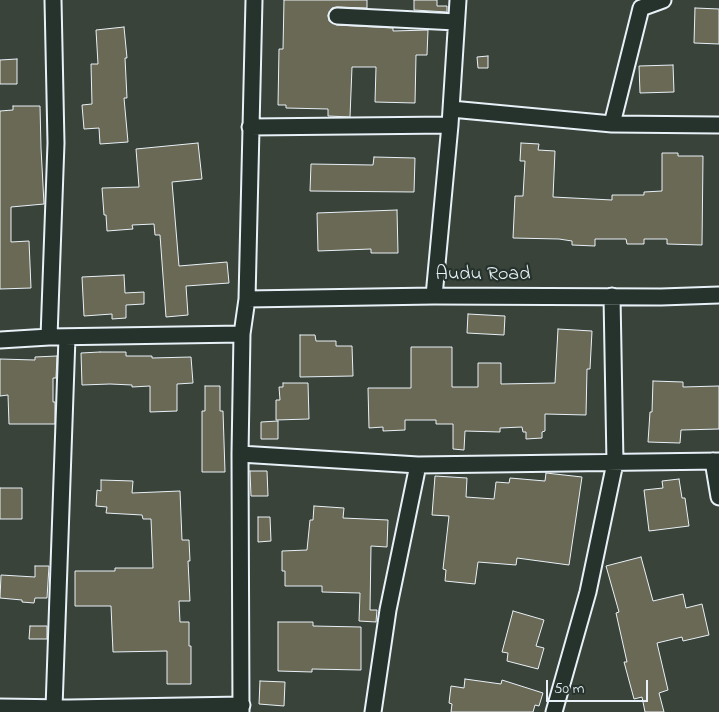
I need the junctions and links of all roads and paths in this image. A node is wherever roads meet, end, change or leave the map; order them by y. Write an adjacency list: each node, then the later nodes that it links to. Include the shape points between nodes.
1 (53, 0): 18 (street, via 56,143)
2 (254, 0): 12 (street)
3 (458, 0): 7 (street)
4 (663, 0): 5 (street)
5 (644, 4): 9 (street)
6 (337, 16): 7 (street)
7 (456, 22): 8 (street)
8 (451, 109): 9 (street); 10 (street)
9 (612, 124): 11 (street)
10 (450, 125): 12 (street); 14 (street)
11 (719, 125)
12 (250, 127): 16 (street)
13 (719, 295): 15 (street, Audu Road)
14 (434, 296): 15 (street, Audu Road); 16 (street, Audu Road)
15 (612, 296): 23 (street)
16 (247, 299): 17 (street)
17 (242, 334): 19 (street); 21 (street)
18 (49, 337): 19 (street); 20 (street)
19 (67, 337): 27 (street)
20 (0, 340)
21 (240, 454): 24 (street); 28 (street)
22 (716, 461): 23 (street); 25 (street)
23 (615, 463): 24 (street); 31 (street, via 588,592)
24 (418, 464): 30 (street, via 388,610)
25 (719, 497)
26 (0, 707): 27 (street)
27 (54, 708): 29 (street)
28 (241, 708): 29 (street)
29 (69, 710)
30 (373, 712)
31 (554, 712)

